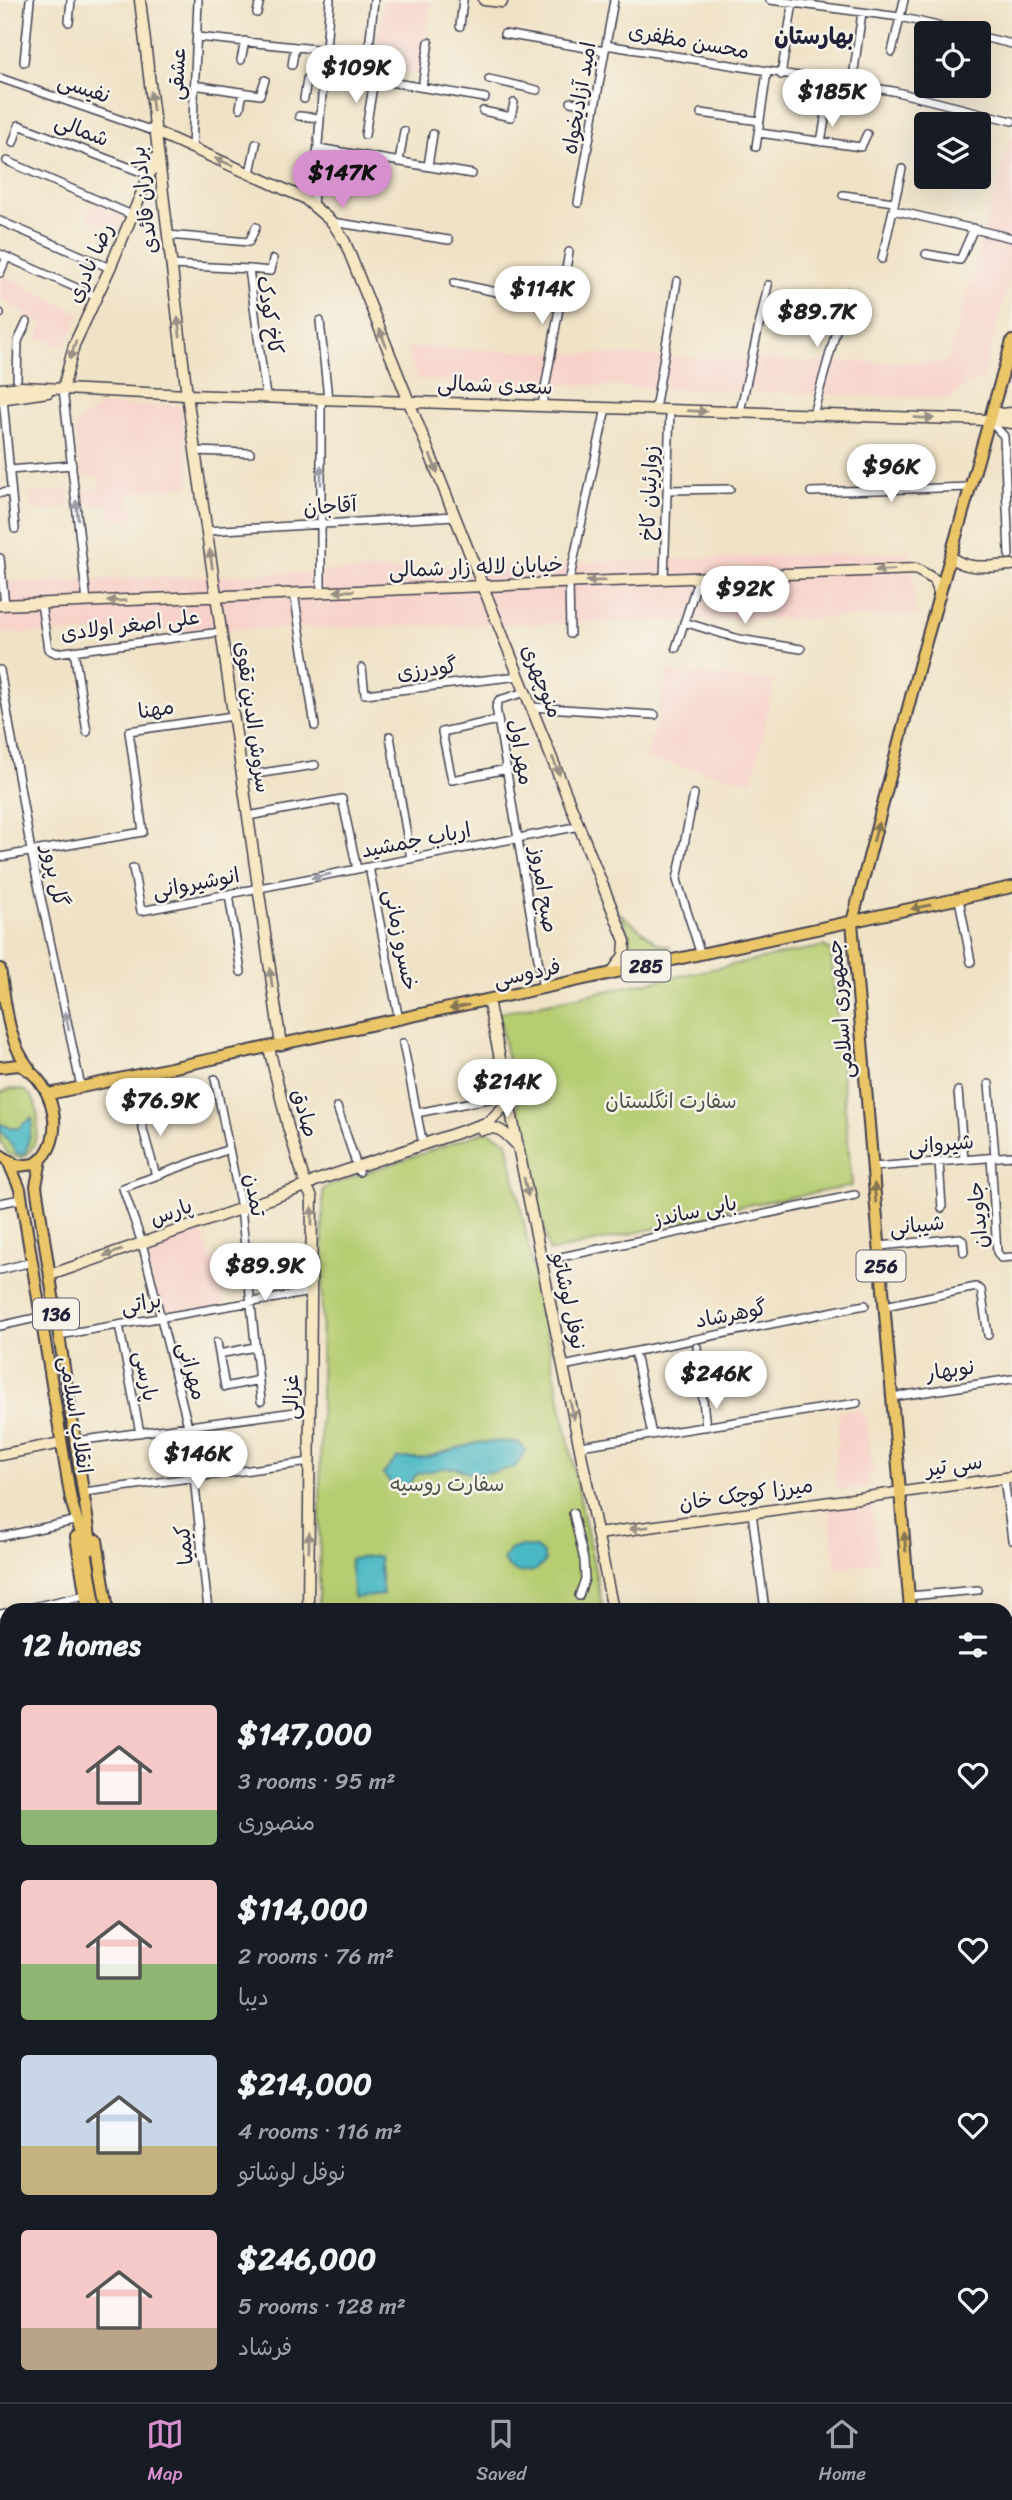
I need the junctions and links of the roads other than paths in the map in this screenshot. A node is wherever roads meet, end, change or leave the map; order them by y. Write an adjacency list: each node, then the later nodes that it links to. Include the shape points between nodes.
1 (30, 0): 33 (street)
2 (71, 0): 20 (street)
3 (140, 0): 62 (main road, برادران قائدی, one-way to 3)
4 (198, 0): 23 (street, عشقی)
5 (260, 0): 17 (street)
6 (330, 0): 30 (street)
7 (374, 0): 39 (street)
8 (463, 0): 21 (street)
9 (484, 0): 13 (main road)
10 (613, 0): 29 (street, امید آزادیخواه)
11 (770, 0): 14 (street)
12 (904, 0): 18 (street)
13 (502, 2)
14 (793, 3): 15 (street); 37 (street)
15 (824, 4): 16 (street)
16 (862, 12): 18 (street); 43 (street)
17 (257, 13)
18 (900, 17): 19 (street); 31 (street)
19 (917, 21)
20 (69, 22)
21 (460, 26)
22 (504, 34): 29 (street, محسن مظفری)
23 (197, 37): 25 (street); 42 (street, عشقی)
24 (991, 39): 27 (street)
25 (244, 41): 28 (street); 32 (street)
26 (429, 42): 44 (street)
27 (1012, 44)
28 (295, 47): 30 (street); 34 (street)
29 (606, 48): 35 (street, محسن مظفری); 51 (street, امید آزادیخواه)
30 (326, 50): 36 (street)
31 (892, 52)
32 (241, 61)
33 (23, 62)
34 (292, 65)
35 (767, 72): 37 (street, محسن مظفری); 59 (street)
36 (324, 75): 39 (street); 48 (street, via 307,79); 58 (street)
37 (781, 75): 43 (street, محسن مظفری)
38 (0, 78): 62 (street, نفیسی)
39 (370, 79): 44 (street); 66 (street)
40 (489, 79): 45 (street)
41 (265, 80): 46 (street, via 260,95)
42 (194, 85): 46 (street); 72 (street, عشقی)
43 (852, 85): 55 (street, محسن مظفری)
44 (422, 88): 47 (street)
45 (537, 90)
46 (243, 92): 52 (street)
47 (485, 98)
48 (304, 99)
49 (571, 102): 51 (street)
50 (514, 103): 54 (street, via 511,117)
51 (595, 107): 82 (street, امید آزادیخواه)
52 (240, 108)
53 (827, 108): 67 (street)
54 (483, 111)
55 (969, 111): 60 (street, محسن مظفری)
56 (701, 113): 59 (street)
57 (299, 116): 58 (street)
58 (320, 118): 71 (street)
59 (760, 121): 63 (street)
60 (1012, 121)
61 (404, 131): 75 (street)
62 (156, 132): 72 (main road, منوچهری); 73 (main road, برادران قائدی)
63 (759, 133): 67 (street); 70 (street)
64 (433, 134): 76 (street)
65 (867, 134): 67 (street, via 861,147)
66 (365, 135)
67 (821, 142)
68 (13, 143): 80 (street, شمالی, via 19,125)
69 (256, 144): 78 (street)
70 (756, 147)
71 (318, 148): 75 (street); 83 (street)
72 (192, 149): 78 (main road, منوچهری, one-way to 72)
73 (158, 153): 80 (main road, رضا نادری); 90 (main road, برادران قائدی)
74 (7, 161): 85 (street)
75 (399, 162): 76 (street)
76 (428, 166): 79 (street)
77 (902, 169): 84 (street)
78 (250, 173): 83 (main road, منوچهری)
79 (472, 174)
80 (149, 175): 85 (main road, رضا نادری)
81 (842, 195): 84 (street)
82 (578, 203)
83 (313, 204): 87 (main road, منوچهری)
84 (893, 206): 89 (street); 97 (street)
85 (132, 215): 99 (main road, رضا نادری)
86 (0, 221): 99 (street)
87 (332, 222): 92 (street); 118 (main road, منوچهری, one-way to 87, via 349,249)
88 (256, 227): 90 (street, via 248,242)
89 (974, 228): 91 (street); 94 (street, via 960,260)
90 (168, 235): 98 (main road, برادران قائدی)
91 (1012, 238)
92 (449, 240)
93 (569, 252): 119 (street)
94 (926, 254)
95 (4, 255): 101 (street); 107 (street)
96 (273, 259): 100 (street, via 271,271)
97 (882, 259)
98 (172, 265): 100 (street, کاخ کودک); 115 (main road, برادران قائدی, one-way to 98)
99 (110, 268): 107 (main road, رضا نادری)
100 (249, 269): 116 (street, کاخ کودک)
101 (0, 273)
102 (677, 281): 121 (street)
103 (454, 283): 105 (street, via 506,294)
104 (768, 285): 123 (street)
105 (510, 290)
106 (847, 292): 125 (street)
107 (97, 297): 113 (main road, رضا نادری, one-way to 113, via 74,345)
108 (320, 321): 117 (street)
109 (27, 322): 111 (street, via 18,341)
110 (1012, 341): 126 (main road, جمهوری اسلامی / 256, via 996,385)
111 (16, 379)
112 (47, 382): 113 (main road)
113 (63, 389): 114 (main road); 115 (main road, سعدی شمالی); 130 (street)
114 (1, 395): 131 (street)
115 (187, 395): 116 (main road, سعدی شمالی); 128 (main road, سروش الدین تقوی)
116 (266, 397): 117 (main road, سعدی شمالی)
117 (325, 399): 118 (main road, سعدی شمالی); 139 (street, one-way to 117)
118 (408, 401): 119 (main road, سعدی شمالی); 138 (main road, منوچهری, one-way to 138)
119 (542, 405): 120 (main road, سعدی شمالی)
120 (606, 408): 121 (main road, سعدی شمالی); 147 (street)
121 (655, 409): 122 (main road, سعدی شمالی)
122 (670, 410): 123 (main road, سعدی شمالی, one-way to 123); 134 (street, زوارئیان کاخ)
123 (740, 412): 125 (main road, سعدی شمالی)
124 (1012, 413): 126 (main road)
125 (813, 414): 126 (main road, سعدی شمالی, one-way to 126)
126 (991, 416): 127 (main road); 132 (main road, جمهوری اسلامی / 256); 144 (street, via 1004,436)
127 (1012, 423)
128 (195, 451): 129 (street); 141 (main road, سروش الدین تقوی)
129 (250, 453)
130 (72, 465): 131 (street); 153 (street, one-way to 130)
131 (9, 470): 135 (street)
132 (971, 486): 136 (street); 142 (main road, جمهوری اسلامی / 256)
133 (730, 488): 134 (street)
134 (667, 489): 146 (street, زوارئیان کاخ)
135 (11, 492): 137 (street); 140 (street)
136 (811, 492)
137 (0, 493)
138 (455, 516): 139 (street, آقاجان); 148 (main road, منوچهری)
139 (321, 524): 141 (street, آقاجان); 149 (street)
140 (15, 529)
141 (207, 531): 152 (main road, سروش الدین تقوی, one-way to 141)
142 (951, 557): 144 (main road, via 970,566); 151 (main road, جمهوری اسلامی / 256)
143 (0, 558): 155 (street)
144 (1011, 560)
145 (699, 577): 146 (main road, خیابان لاله زار شمالی); 151 (main road, خیابان لاله زار شمالی, one-way to 145, via 935,580 916,569); 156 (street)
146 (664, 579): 147 (main road, خیابان لاله زار شمالی, one-way to 147)
147 (569, 582): 148 (main road, خیابان لاله زار شمالی); 158 (street)
148 (484, 586): 149 (main road, خیابان لاله زار شمالی, one-way to 149); 164 (main road, منوچهری)
149 (321, 592): 150 (main road, خیابان لاله زار شمالی)
150 (294, 593): 152 (main road, خیابان لاله زار شمالی); 170 (street)
151 (940, 595): 190 (main road, جمهوری اسلامی / 256, one-way to 151)
152 (216, 597): 153 (main road, خیابان لاله زار شمالی, one-way to 153); 157 (main road, سروش الدین تقوی)
153 (87, 602): 154 (main road, خیابان لاله زار شمالی)
154 (41, 604): 155 (main road, خیابان لاله زار شمالی); 161 (street, علی اصغر اولادی, via 48,649)
155 (2, 605)
156 (684, 622): 159 (street); 160 (street, via 739,639)
157 (221, 632): 161 (street, علی اصغر اولادی); 168 (main road, سروش الدین تقوی)
158 (570, 635)
159 (676, 648)
160 (801, 649)
161 (74, 651): 171 (street)
162 (362, 668): 164 (street, گودرزی, via 365,694)
163 (0, 670): 180 (street, گل پرور)
164 (519, 676): 165 (main road, منوچهری)
165 (526, 692): 166 (main road, منوچهری); 169 (street, مهر اول, via 497,701)
166 (532, 707): 167 (street); 178 (main road, منوچهری, one-way to 178)
167 (655, 715)
168 (233, 716): 175 (main road, سروش الدین تقوی); 180 (street, مهنا, via 129,731 143,832)
169 (498, 720): 174 (street, مهر اول); 174 (street, via 442,732 452,780)
170 (315, 726)
171 (87, 732)
172 (390, 736): 182 (street)
173 (315, 765): 175 (street)
174 (507, 769): 179 (street, مهر اول)
175 (242, 776): 177 (main road, سروش الدین تقوی)
176 (694, 794): 191 (street, via 677,880)
177 (248, 816): 185 (street, via 342,799); 187 (main road, سروش الدین تقوی)
178 (580, 826): 179 (street, ارباب جمشید); 195 (main road, منوچهری, via 625,941 624,954)
179 (518, 838): 182 (street, ارباب جمشید); 196 (street, صبح امروز)
180 (31, 851): 181 (street); 205 (street, گل پرور, one-way to 180)
181 (0, 857)
182 (411, 859): 183 (street, ارباب جمشید)
183 (369, 867): 185 (street, ارباب جمشید); 198 (street, خسرو زمانی)
184 (133, 868): 188 (street, انوشیروانی, via 141,911)
185 (357, 869): 187 (street, ارباب جمشید, one-way to 187)
186 (1012, 887): 189 (main road, فردوسی / 285)
187 (258, 888): 188 (street, انوشیروانی); 200 (main road, سروش الدین تقوی, one-way to 187)
188 (229, 894): 194 (street)
189 (959, 899): 190 (main road, فردوسی / 285, one-way to 190); 192 (street)
190 (852, 922): 191 (main road, فردوسی / 285); 222 (main road, جمهوری اسلامی / 256)
191 (701, 955): 195 (main road, فردوسی / 285)
192 (971, 962)
193 (0, 969): 202 (main road, via 13,1043)
194 (241, 972)
195 (611, 974): 196 (main road, فردوسی / 285)
196 (543, 989): 197 (main road, فردوسی / 285)
197 (488, 1000): 198 (main road, فردوسی / 285, one-way to 198); 208 (main road, نوفل لوشاتو)
198 (399, 1020): 200 (main road, فردوسی / 285)
199 (403, 1044): 211 (street)
200 (275, 1047): 205 (main road, فردوسی / 285); 225 (main road, صادق, via 284,1112)
201 (0, 1067): 202 (main road, via 15,1064)
202 (31, 1070): 207 (main road)
203 (215, 1079): 215 (street, تمدن)
204 (989, 1084): 217 (street)
205 (82, 1087): 207 (main road, فردوسی / 285)
206 (958, 1091): 220 (street)
207 (49, 1094): 219 (main road, انقلاب اسلامی, via 53,1134)
208 (508, 1098): 211 (street); 212 (main road, پارس); 214 (main road, نوفل لوشاتو)
209 (337, 1107): 223 (street, صادق)
210 (137, 1108): 224 (street)
211 (417, 1113): 213 (street)
212 (490, 1124): 213 (main road, پارس); 214 (main road); 223 (main road, پارس)
213 (423, 1145): 223 (main road, پارس)
214 (518, 1146): 235 (main road, نوفل لوشاتو, one-way to 235)
215 (229, 1149): 224 (street); 229 (street, تمدن)
216 (1012, 1156): 217 (street, شیروانی)
217 (993, 1157): 220 (street, شیروانی); 234 (street, جاویدان, via 997,1252 1001,1258)
218 (4, 1159): 219 (main road, via 25,1166); 227 (main road, انقلاب اسلامی / 136)
219 (41, 1160): 238 (main road, انقلاب اسلامی / 136, via 36,1186)
220 (964, 1160): 221 (street, شیروانی)
221 (939, 1161): 222 (street, شیروانی); 230 (street)
222 (873, 1167): 232 (main road, جمهوری اسلامی / 256, one-way to 222)
223 (358, 1170): 225 (main road, پارس)
224 (156, 1176): 231 (street, مهرانی, via 123,1188)
225 (306, 1186): 229 (main road, پارس); 239 (main road, غزالی, one-way to 225, via 312,1197)
226 (855, 1195): 235 (street, بابی ساندز)
227 (21, 1199): 228 (street); 236 (main road, انقلاب اسلامی / 136)
228 (0, 1203)
229 (241, 1208): 231 (main road, پارس); 240 (street, تمدن)
230 (942, 1208)
231 (142, 1243): 238 (main road, پارس, one-way to 238); 244 (street, مهرانی)
232 (880, 1246): 233 (street, شیبانی, via 957,1238 962,1239); 242 (main road, جمهوری اسلامی / 256)
233 (964, 1252)
234 (1012, 1257)
235 (541, 1261): 254 (main road, نوفل لوشاتو)
236 (32, 1262): 237 (street); 243 (main road, انقلاب اسلامی / 136)
237 (0, 1269)
238 (50, 1275): 247 (main road, انقلاب اسلامی / 136)
239 (311, 1292): 240 (street, براتی); 260 (main road, غزالی)
240 (251, 1302): 244 (street, براتی); 250 (street, تمدن)
241 (865, 1305): 254 (street, گوهرشاد)
242 (885, 1306): 248 (street, via 976,1287 981,1290); 257 (main road, جمهوری اسلامی / 256)
243 (40, 1317): 246 (street); 266 (main road, انقلاب اسلامی / 136)
244 (160, 1318): 245 (street, براتی); 261 (street, مهرانی)
245 (119, 1325): 247 (street, براتی); 263 (street, پارسی)
246 (0, 1326)
247 (60, 1335): 265 (main road, انقلاب اسلامی / 136)
248 (988, 1335)
249 (217, 1342): 252 (street)
250 (255, 1347): 252 (street); 256 (street, تمدن)
251 (697, 1347): 262 (street)
252 (219, 1354): 256 (street, via 225,1387)
253 (636, 1358): 264 (street)
254 (563, 1366): 267 (main road, نوفل لوشاتو, one-way to 267)
255 (1012, 1379): 257 (street, نوبهار)
256 (258, 1380): 258 (street, تمدن)
257 (892, 1397): 273 (main road, جمهوری اسلامی / 256)
258 (261, 1401)
259 (857, 1403): 262 (street)
260 (310, 1410): 261 (street); 269 (main road, غزالی)
261 (188, 1426): 263 (street)
262 (706, 1427): 264 (street)
263 (140, 1433): 265 (street)
264 (652, 1435): 267 (street)
265 (76, 1441): 266 (main road); 272 (main road, انقلاب اسلامی / 136)
266 (61, 1443): 268 (main road); 274 (main road, انقلاب اسلامی / 136)
267 (580, 1446): 278 (main road, نوفل لوشاتو)
268 (0, 1455)
269 (310, 1462): 270 (street); 293 (main road, غزالی, one-way to 269)
270 (194, 1477): 272 (street); 292 (street, کیمیا)
271 (1008, 1477): 273 (main road, سی تیر); 281 (street)
272 (84, 1492): 282 (main road, انقلاب اسلامی / 136); 291 (main road, via 93,1516)
273 (901, 1492): 276 (main road, میرزا کوچک خان); 286 (main road, جمهوری اسلامی / 256, one-way to 273)
274 (71, 1500): 277 (main road); 282 (main road, انقلاب اسلامی / 136)
275 (573, 1513): 279 (street)
276 (752, 1513): 278 (main road, میرزا کوچک خان, one-way to 278); 295 (street)
277 (74, 1521): 280 (street); 284 (main road)
278 (597, 1530): 279 (street); 294 (main road, نوفل لوشاتو)
279 (579, 1533): 285 (street, via 585,1579)
280 (0, 1537)
281 (1012, 1540)
282 (89, 1550): 289 (main road, 136); 290 (main road, 136)
283 (978, 1590): 286 (street)
284 (85, 1595): 287 (street); 288 (main road)
285 (579, 1595)
286 (909, 1596): 296 (main road, جمهوری اسلامی / 256)
287 (50, 1603)
288 (87, 1603)
289 (95, 1603)
290 (100, 1603)
291 (107, 1603)
292 (207, 1603)
293 (308, 1603)
294 (612, 1603)
295 (764, 1603)
296 (910, 1603)

